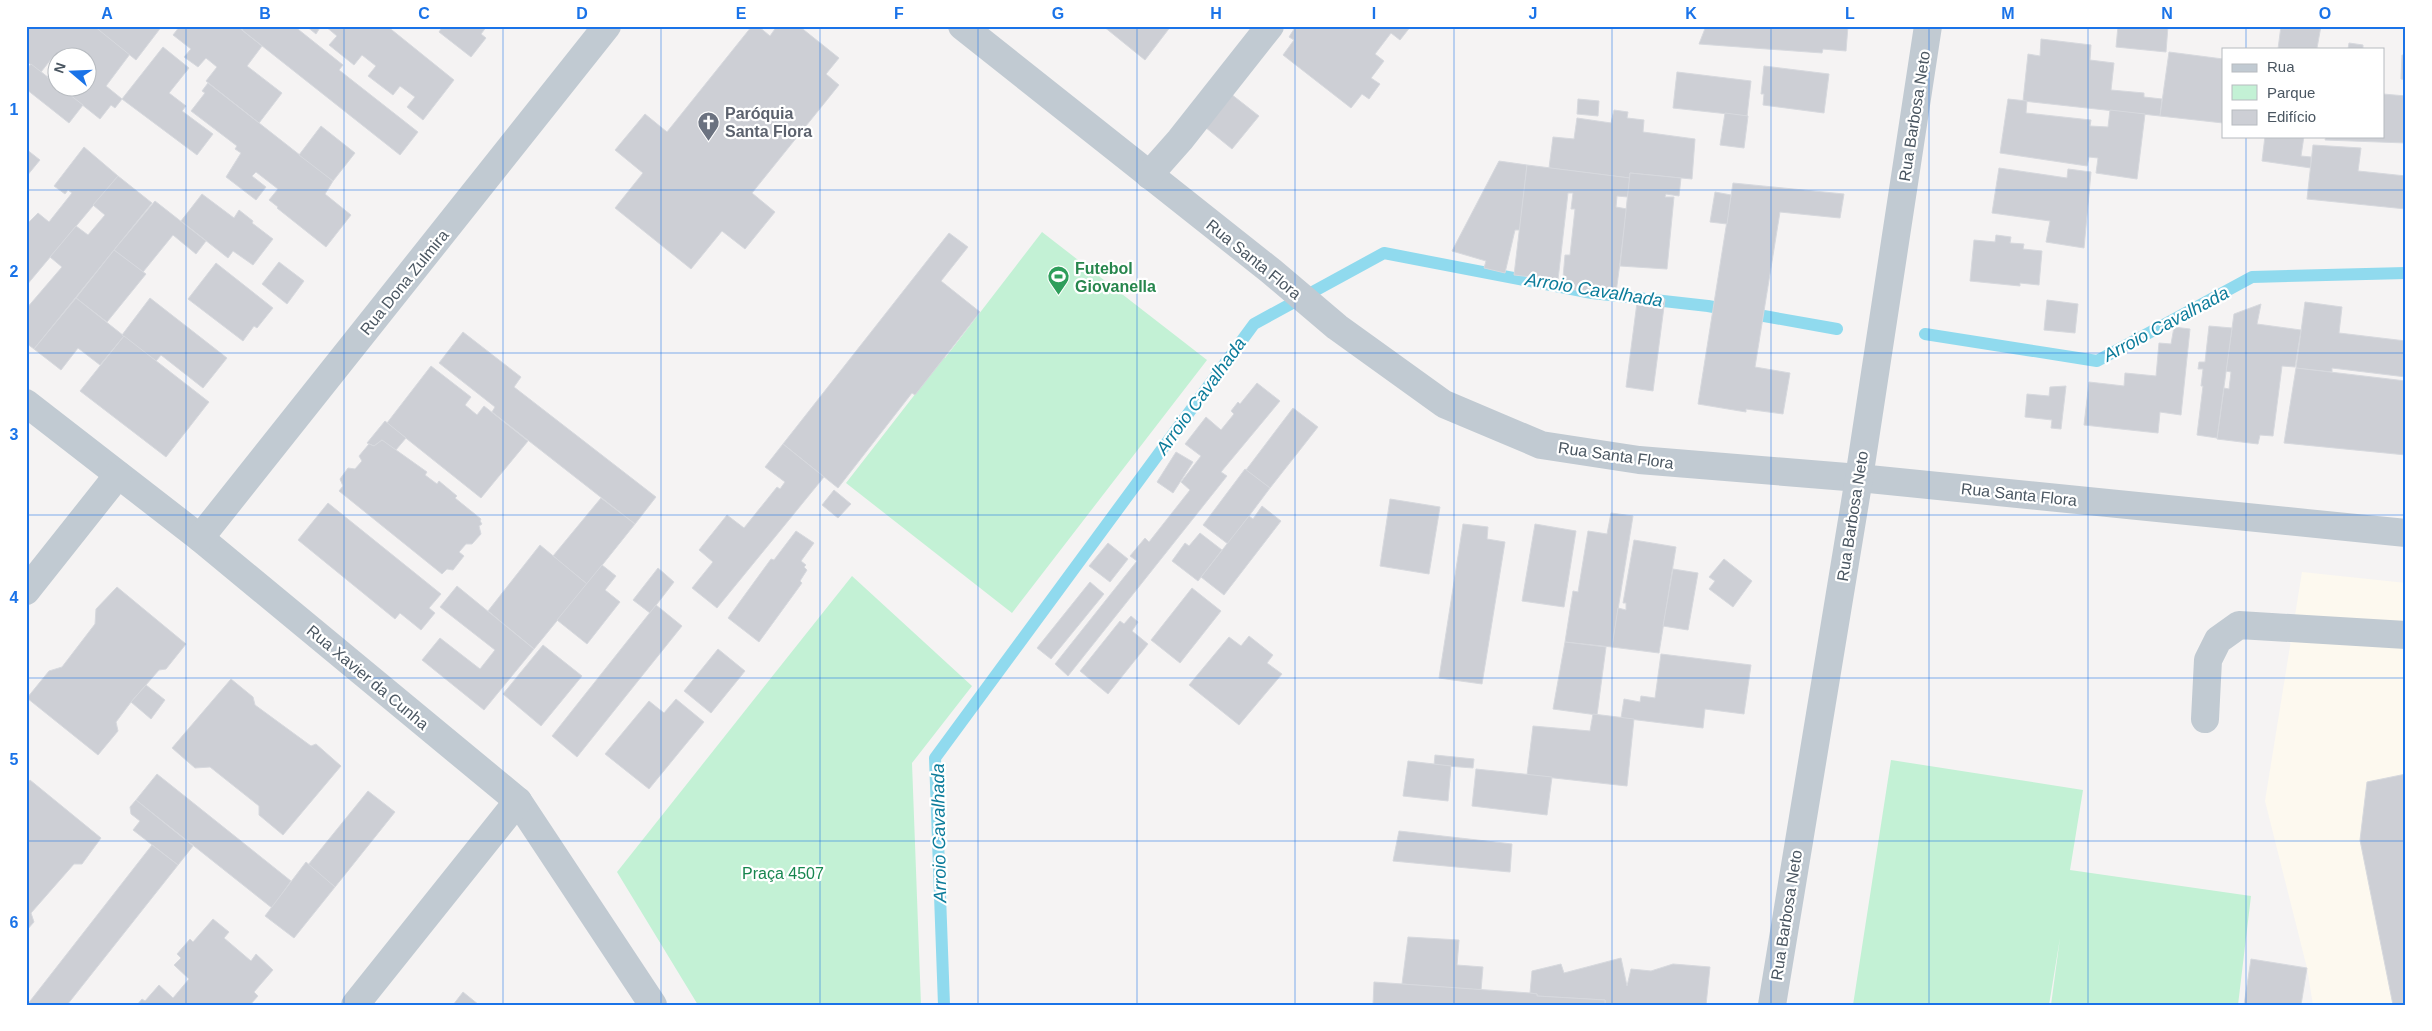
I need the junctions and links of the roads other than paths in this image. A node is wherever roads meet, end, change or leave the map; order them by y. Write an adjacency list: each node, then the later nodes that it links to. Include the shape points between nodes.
1 (607, 26): 10 (street, Rua Dona Zulmira)
2 (962, 26): 5 (street, Rua Santa Flora)
3 (1270, 26): 5 (street)
4 (1928, 26): 8 (street, Rua Barbosa Neto)
5 (1149, 175): 8 (street, Rua Santa Flora, via 1337,327 1444,404 1541,445 1639,460)
6 (26, 403): 7 (street, Rua Xavier da Cunha)
7 (118, 474): 10 (street, Rua Xavier da Cunha); 11 (street)
8 (1859, 478): 9 (street, Rua Santa Flora); 17 (street, Rua Barbosa Neto)
9 (2406, 533)
10 (200, 538): 14 (street, Rua Xavier da Cunha)
11 (26, 591)
12 (2406, 635): 13 (street, via 2239,625 2218,640 2208,660)
13 (2205, 719)
14 (518, 801): 15 (street); 16 (street, Rua Xavier da Cunha)
15 (355, 1005)
16 (653, 1005)
17 (1772, 1005)

